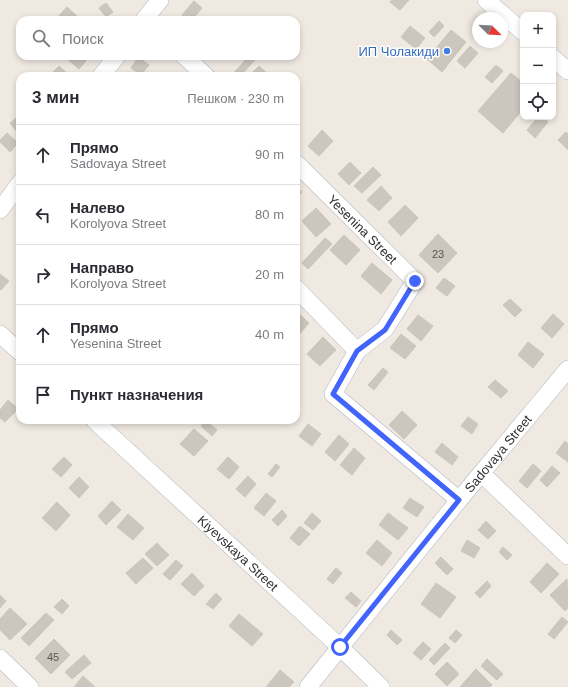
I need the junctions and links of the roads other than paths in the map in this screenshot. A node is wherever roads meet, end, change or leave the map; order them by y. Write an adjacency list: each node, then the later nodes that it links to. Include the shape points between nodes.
1 (160, 0): 3 (street)
2 (486, 0): 4 (street)
3 (147, 16)
4 (520, 29)
5 (113, 60): 9 (street)
6 (188, 60): 10 (street)
7 (556, 61): 8 (street)
8 (568, 71)
9 (104, 72)
10 (202, 72)
11 (300, 167): 17 (street, Yesenina Street, via 415,281 385,330)
12 (16, 188): 13 (street)
13 (0, 210)
14 (300, 292): 17 (street)
15 (0, 334): 16 (street)
16 (16, 348)
17 (357, 351): 21 (street, via 333,394)
18 (568, 369): 20 (street, Sadovaya Street)
19 (98, 424): 23 (street, Kiyevskaya Street)
20 (481, 473): 21 (street, Sadovaya Street); 22 (street)
21 (459, 500): 23 (street, Sadovaya Street)
22 (568, 556)
23 (340, 647): 26 (street, Sadovaya Street); 27 (street, Kiyevskaya Street)
24 (0, 658): 25 (street)
25 (30, 687)
26 (308, 687)
27 (381, 687)

